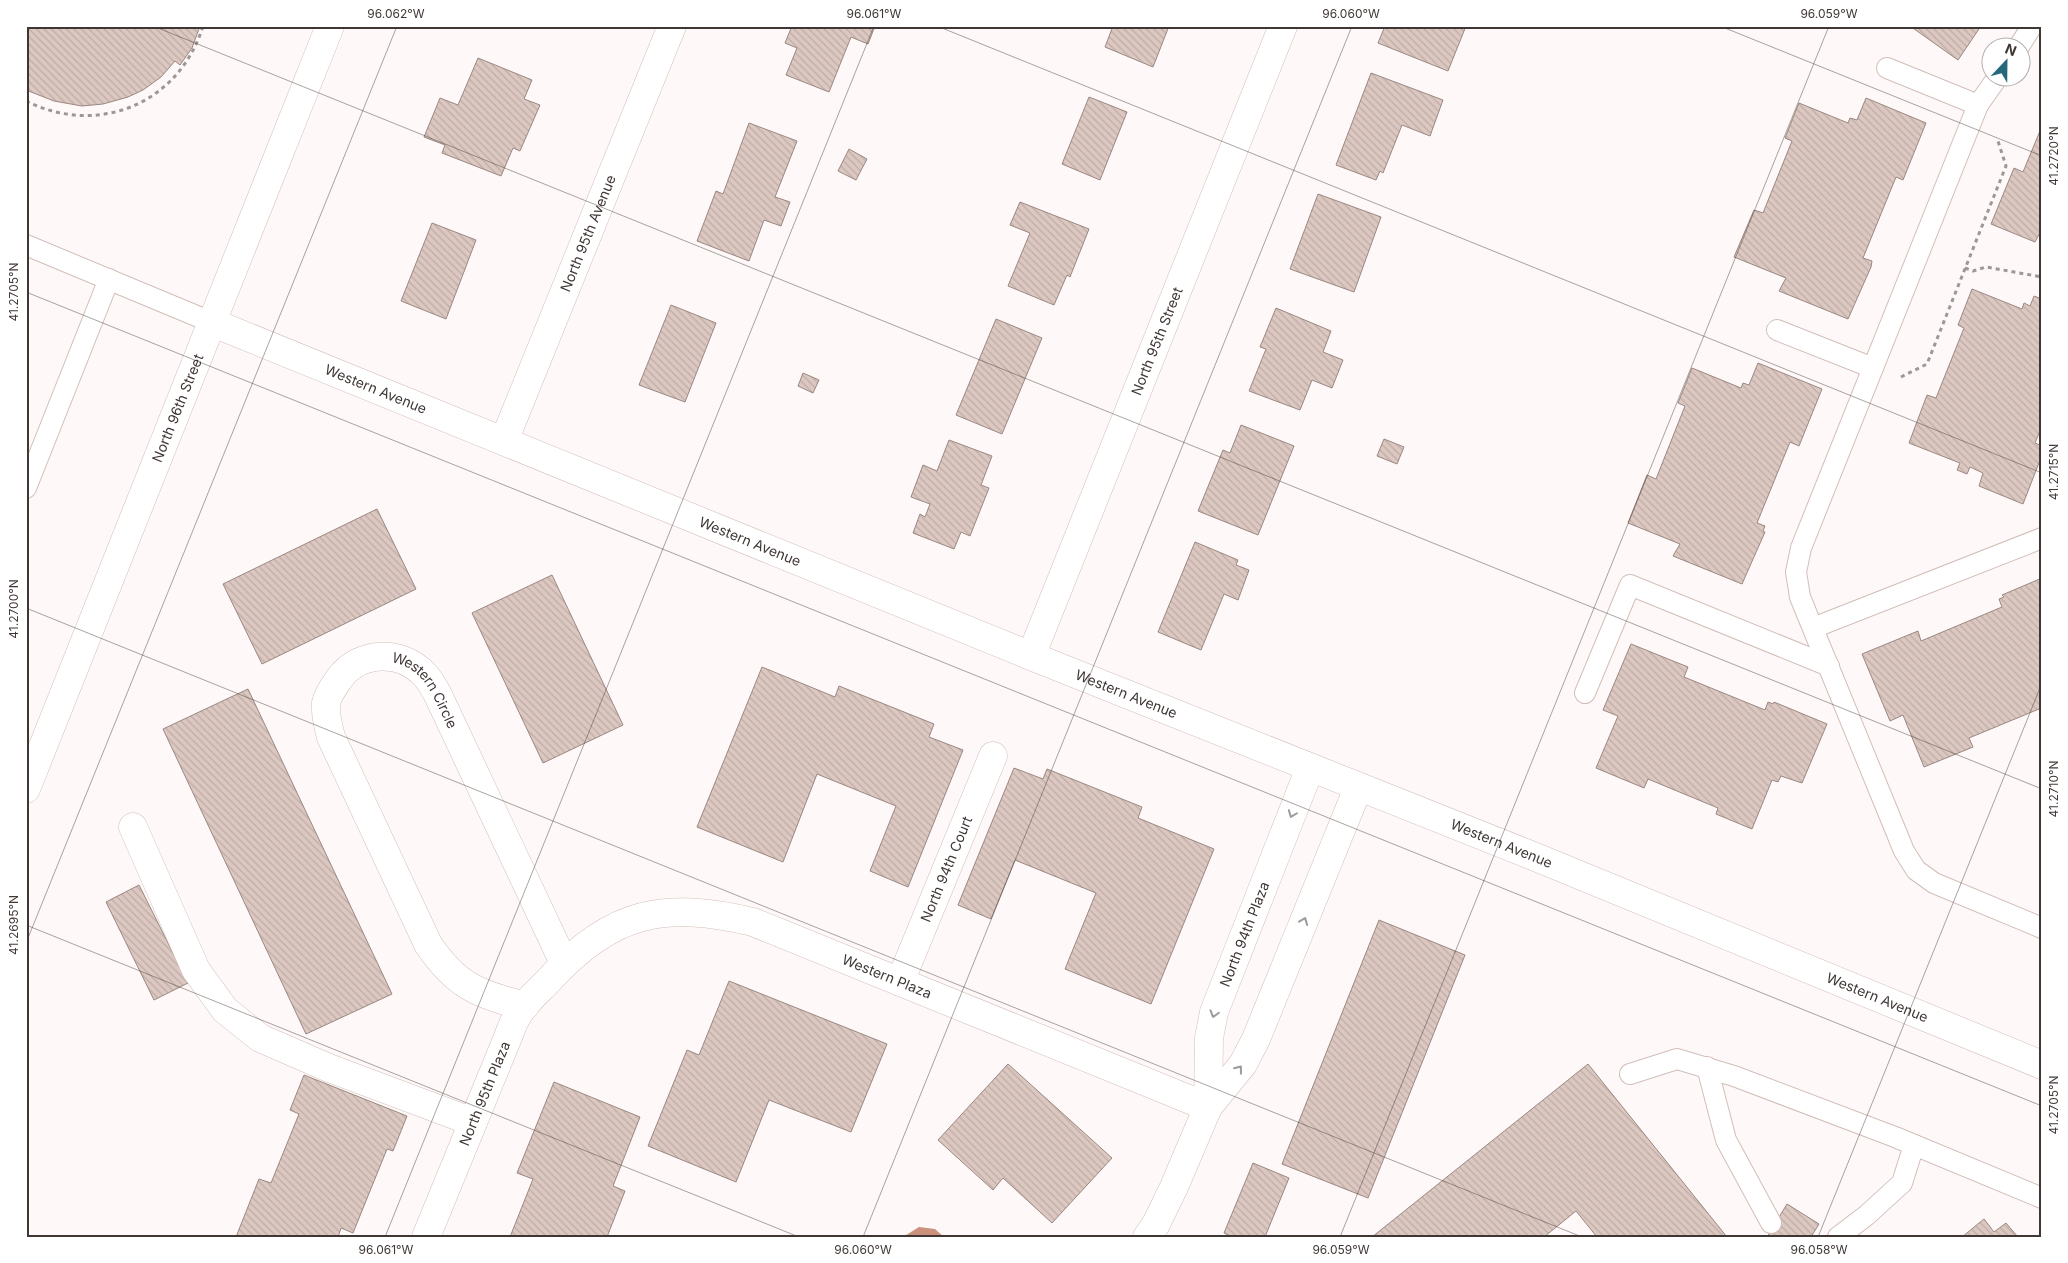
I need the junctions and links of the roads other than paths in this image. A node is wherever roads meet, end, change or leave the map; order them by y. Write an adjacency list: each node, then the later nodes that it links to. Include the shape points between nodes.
1 (330, 26): 11 (street, North 96th Street)
2 (672, 26): 14 (street, North 95th Avenue)
3 (1283, 26): 18 (street, North 95th Street)
4 (2032, 26): 5 (lane)
5 (2024, 38)
6 (1887, 68): 8 (lane)
7 (1990, 88): 8 (lane)
8 (1978, 105): 13 (lane)
9 (26, 244): 10 (lane)
10 (109, 279): 11 (lane); 15 (lane)
11 (211, 322): 14 (street, Western Avenue); 24 (street, North 96th Street)
12 (1777, 330): 13 (lane)
13 (1871, 372): 17 (lane, via 1801,548 1796,572 1800,596)
14 (504, 442): 18 (street, Western Avenue)
15 (26, 488)
16 (2042, 538): 17 (lane)
17 (1813, 628): 19 (lane)
18 (1031, 656): 22 (street, Western Avenue)
19 (1828, 666): 20 (lane, via 1630,585); 26 (lane, via 1904,851 1916,870 1934,883)
20 (1585, 693)
21 (993, 756): 28 (street, North 94th Court)
22 (1310, 768): 23 (street, Western Avenue); 33 (street, North 94th Plaza, one-way to 33, via 1214,1012 1209,1038)
23 (1358, 788): 30 (street, Western Avenue, via 1533,856); 33 (street, North 94th Plaza, one-way to 23, via 1243,1064 1256,1039)
24 (26, 789)
25 (133, 826): 34 (street, via 196,970 225,1010 260,1038 329,1068)
26 (2042, 928)
27 (564, 964): 28 (street, Western Plaza, via 596,937 628,921 650,914 696,912 753,922); 29 (street, North 95th Plaza); 29 (street, Western Circle, via 438,692 423,673 388,655 370,657 348,669 326,701 330,737 428,944 456,979 496,999)
28 (900, 982): 33 (street, Western Plaza)
29 (525, 1006): 34 (street, North 95th Plaza, via 519,1012)
30 (2042, 1065)
31 (1707, 1067): 32 (lane, via 1678,1059); 35 (lane); 37 (lane, via 1726,1140)
32 (1630, 1074)
33 (1208, 1107): 39 (street, North 94th Plaza, via 1174,1187)
34 (473, 1122): 38 (street, North 95th Plaza)
35 (1914, 1145): 36 (lane); 40 (lane, via 1902,1183)
36 (2042, 1198)
37 (1771, 1223)
38 (426, 1237)
39 (1147, 1237)
40 (1838, 1237)

